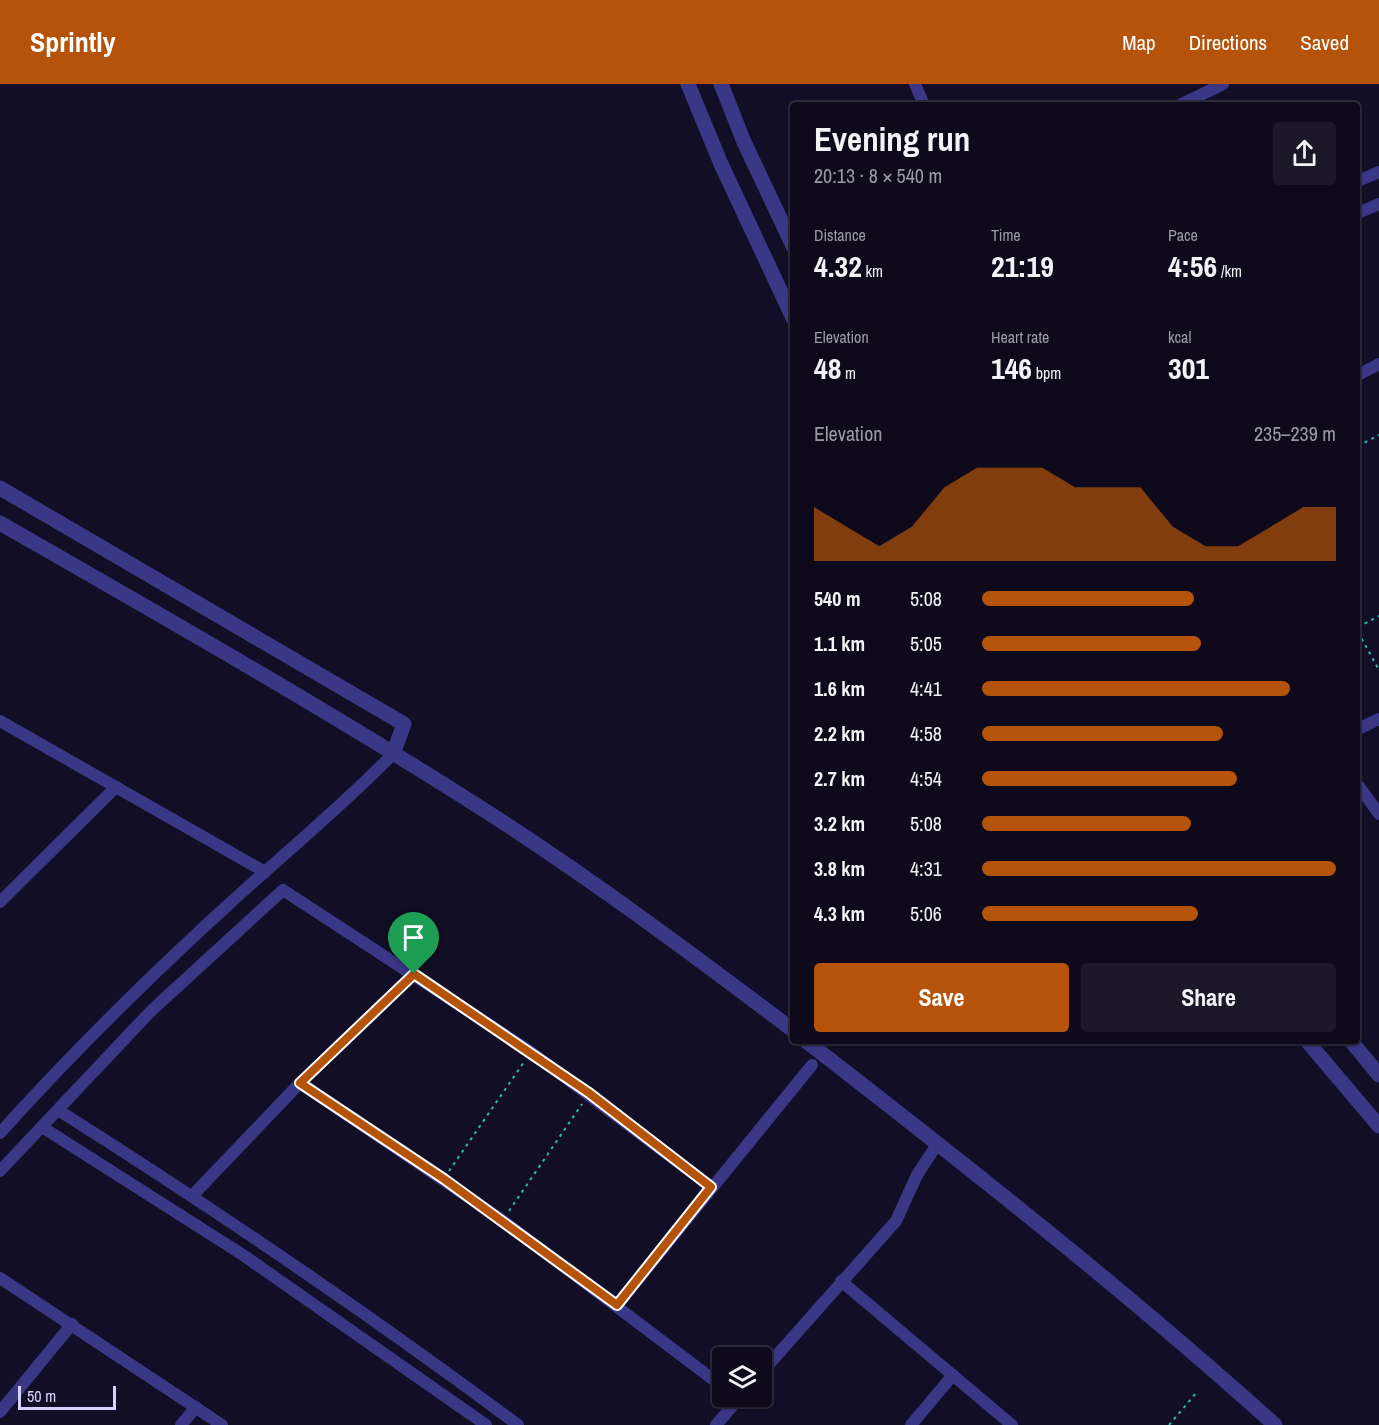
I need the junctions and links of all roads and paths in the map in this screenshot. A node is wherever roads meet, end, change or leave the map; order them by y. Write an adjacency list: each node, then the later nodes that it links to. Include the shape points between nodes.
1 (688, 84): 12 (street)
2 (721, 84): 11 (street)
3 (915, 84): 5 (street)
4 (1223, 84): 6 (street)
5 (923, 102)
6 (1186, 102)
7 (1379, 172): 8 (street)
8 (1360, 180)
9 (1379, 204): 10 (street)
10 (1360, 212)
11 (790, 240)
12 (790, 311)
13 (1379, 364): 14 (street)
14 (1360, 374)
15 (1379, 435): 16 (path)
16 (1360, 445)
17 (0, 488): 26 (street, via 404,724)
18 (0, 523): 26 (street)
19 (1379, 616): 20 (path)
20 (1360, 626)
21 (1360, 636): 22 (path)
22 (1379, 670)
23 (1379, 719): 25 (street)
24 (0, 721): 27 (street)
25 (1360, 728)
26 (393, 754): 30 (street, via 345,803); 33 (street, via 574,870)
27 (116, 787): 30 (street); 31 (street)
28 (1360, 788): 29 (street)
29 (1379, 814)
30 (265, 872): 45 (street, via 116,1011)
31 (1, 900)
32 (414, 974): 37 (street); 40 (street); 42 (street, via 283,890 151,1011)
33 (790, 1028)
34 (810, 1044): 46 (street)
35 (1310, 1044): 43 (street)
36 (1353, 1044): 39 (street)
37 (531, 1052): 41 (street); 50 (path)
38 (812, 1065): 51 (street)
39 (1379, 1075)
40 (300, 1083): 50 (street); 52 (street)
41 (589, 1093): 51 (street); 53 (path)
42 (58, 1110): 44 (street); 47 (street)
43 (1379, 1126)
44 (42, 1127): 48 (street); 49 (street)
45 (0, 1133)
46 (938, 1143): 55 (street, via 917,1175 896,1221); 73 (street, via 1085,1262)
47 (129, 1155): 49 (street); 52 (street)
48 (0, 1171)
49 (114, 1173): 67 (street, via 282,1282)
50 (444, 1179): 53 (street)
51 (711, 1187): 56 (street)
52 (193, 1195): 68 (street, via 396,1334)
53 (502, 1220): 56 (street)
54 (0, 1278): 57 (street)
55 (841, 1281): 58 (street); 59 (street)
56 (617, 1305): 60 (street)
57 (72, 1324): 62 (street); 64 (street)
58 (772, 1360)
59 (953, 1375): 70 (street); 71 (street)
60 (712, 1379)
61 (1197, 1392): 72 (path)
62 (196, 1407): 65 (street); 66 (street)
63 (731, 1407): 69 (street)
64 (0, 1412)
65 (181, 1425)
66 (222, 1425)
67 (486, 1425)
68 (518, 1425)
69 (716, 1425)
70 (910, 1425)
71 (1012, 1425)
72 (1169, 1425)
73 (1275, 1425)

